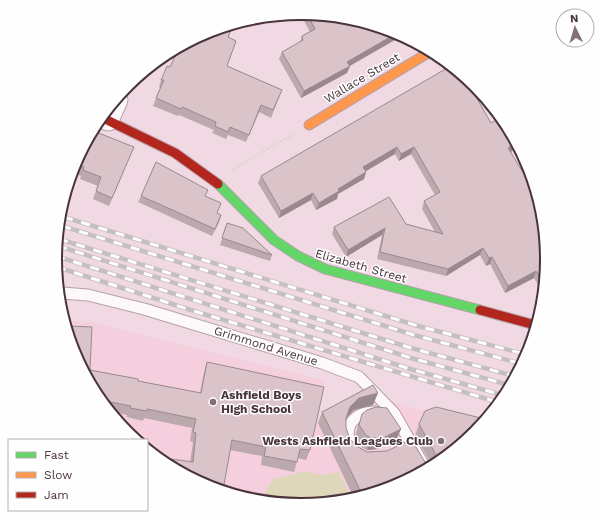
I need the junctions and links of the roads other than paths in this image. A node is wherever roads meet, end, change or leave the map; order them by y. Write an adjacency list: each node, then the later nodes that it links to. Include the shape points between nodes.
1 (425, 55): 3 (main road, Wallace Street)
2 (107, 119): 5 (main road, Elizabeth Street, via 184,158 215,180 275,242 307,263)
3 (309, 124)
4 (64, 293): 6 (lane, Grimmond Avenue, via 88,295 144,309 337,369 359,377)
5 (532, 324)
6 (394, 413): 7 (lane, via 369,412 358,416 349,424 347,433 350,444); 8 (lane, Grimmond Avenue, via 406,442)
7 (357, 453)
8 (423, 466)

